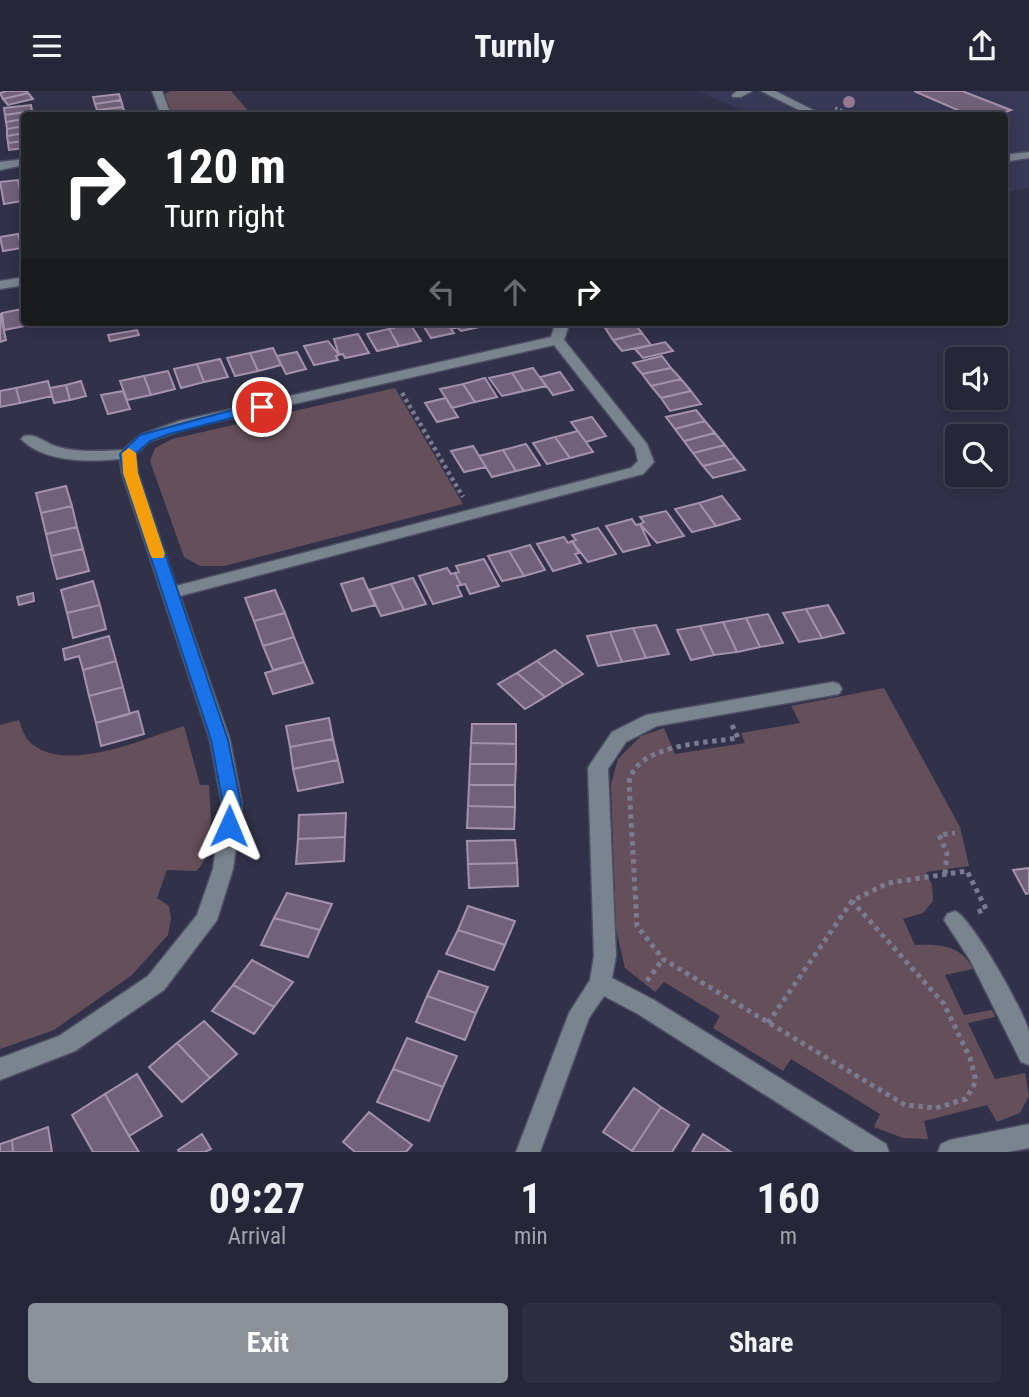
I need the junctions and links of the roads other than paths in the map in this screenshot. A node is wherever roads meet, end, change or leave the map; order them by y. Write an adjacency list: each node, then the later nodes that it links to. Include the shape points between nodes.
1 (157, 91): 3 (street)
2 (766, 91): 4 (street)
3 (165, 112)
4 (811, 112)
5 (21, 162): 6 (street)
6 (0, 166)
7 (21, 282): 8 (street)
8 (0, 285)
9 (562, 326): 10 (street)
10 (557, 340): 12 (street, via 184,424 145,438); 13 (street, via 642,447 646,462 637,471)
11 (29, 439): 12 (street, via 67,456)
12 (127, 454): 13 (street)
13 (171, 593): 18 (street, via 220,740 232,804 223,869 206,921 156,983 67,1044)
14 (833, 689): 16 (street, via 653,720 619,737 598,768 605,956)
15 (955, 920): 17 (street, via 978,953)
16 (600, 983): 20 (street, via 580,1013); 21 (street)
17 (1029, 1055)
18 (0, 1069)
19 (1029, 1136): 22 (street)
20 (528, 1152)
21 (877, 1152)
22 (950, 1152)

